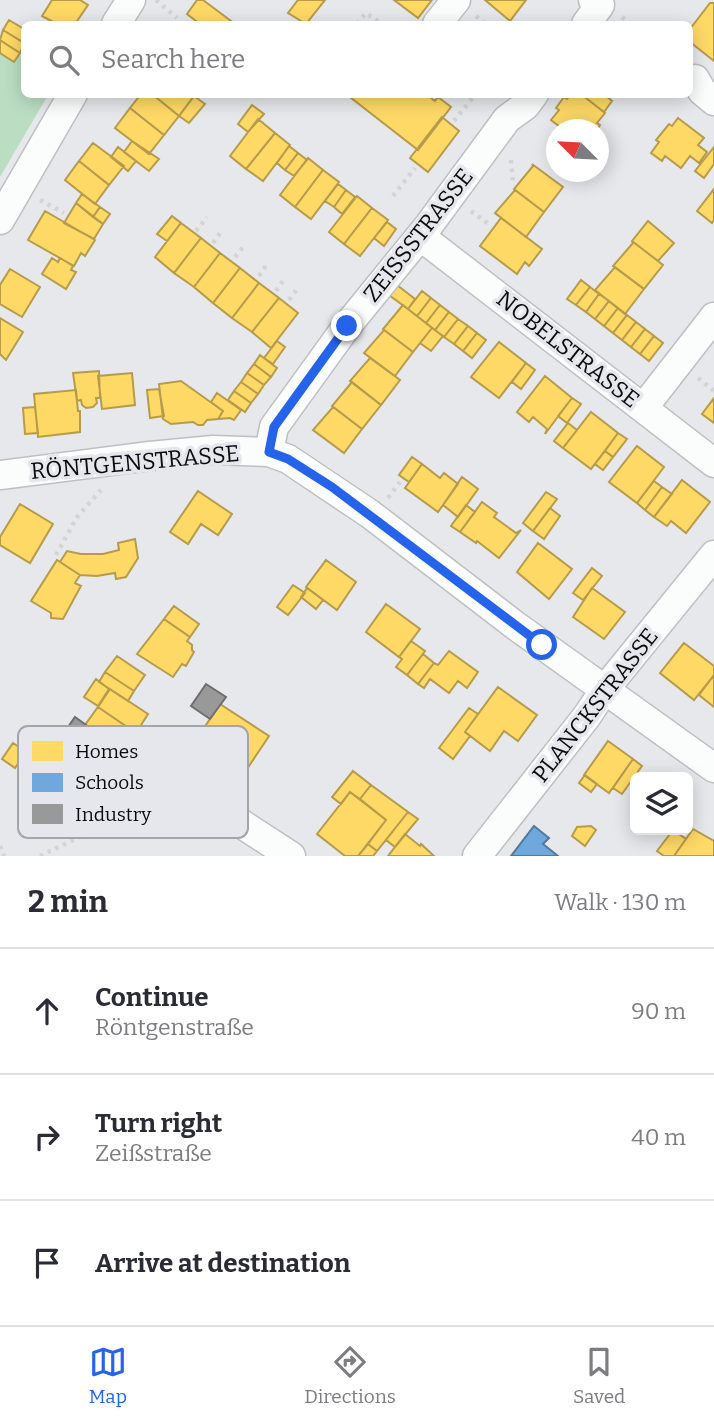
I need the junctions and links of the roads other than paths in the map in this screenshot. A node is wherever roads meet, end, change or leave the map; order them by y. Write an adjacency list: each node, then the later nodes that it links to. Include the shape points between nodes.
1 (131, 0): 4 (street)
2 (456, 0): 5 (street)
3 (593, 0): 6 (street, via 600,5)
4 (118, 21)
5 (439, 21)
6 (588, 21)
7 (695, 79): 10 (street)
8 (71, 98): 11 (street)
9 (531, 98): 12 (street, ZEISSSTRASSE, via 505,122)
10 (714, 101)
11 (0, 220)
12 (420, 236): 14 (street, NOBELSTRASSE); 15 (street, ZEISSSTRASSE, via 274,427)
13 (714, 317): 14 (street)
14 (644, 407): 16 (street, NOBELSTRASSE)
15 (269, 452): 17 (street, RÖNTGENSTRASSE, via 213,450); 19 (street, RÖNTGENSTRASSE, via 332,487)
16 (714, 463)
17 (0, 475)
18 (714, 555): 19 (street, PLANCKSTRASSE)
19 (605, 689): 20 (street, RÖNTGENSTRASSE); 23 (street, PLANCKSTRASSE)
20 (714, 768)
21 (248, 828): 22 (street)
22 (291, 856)
23 (477, 856)

